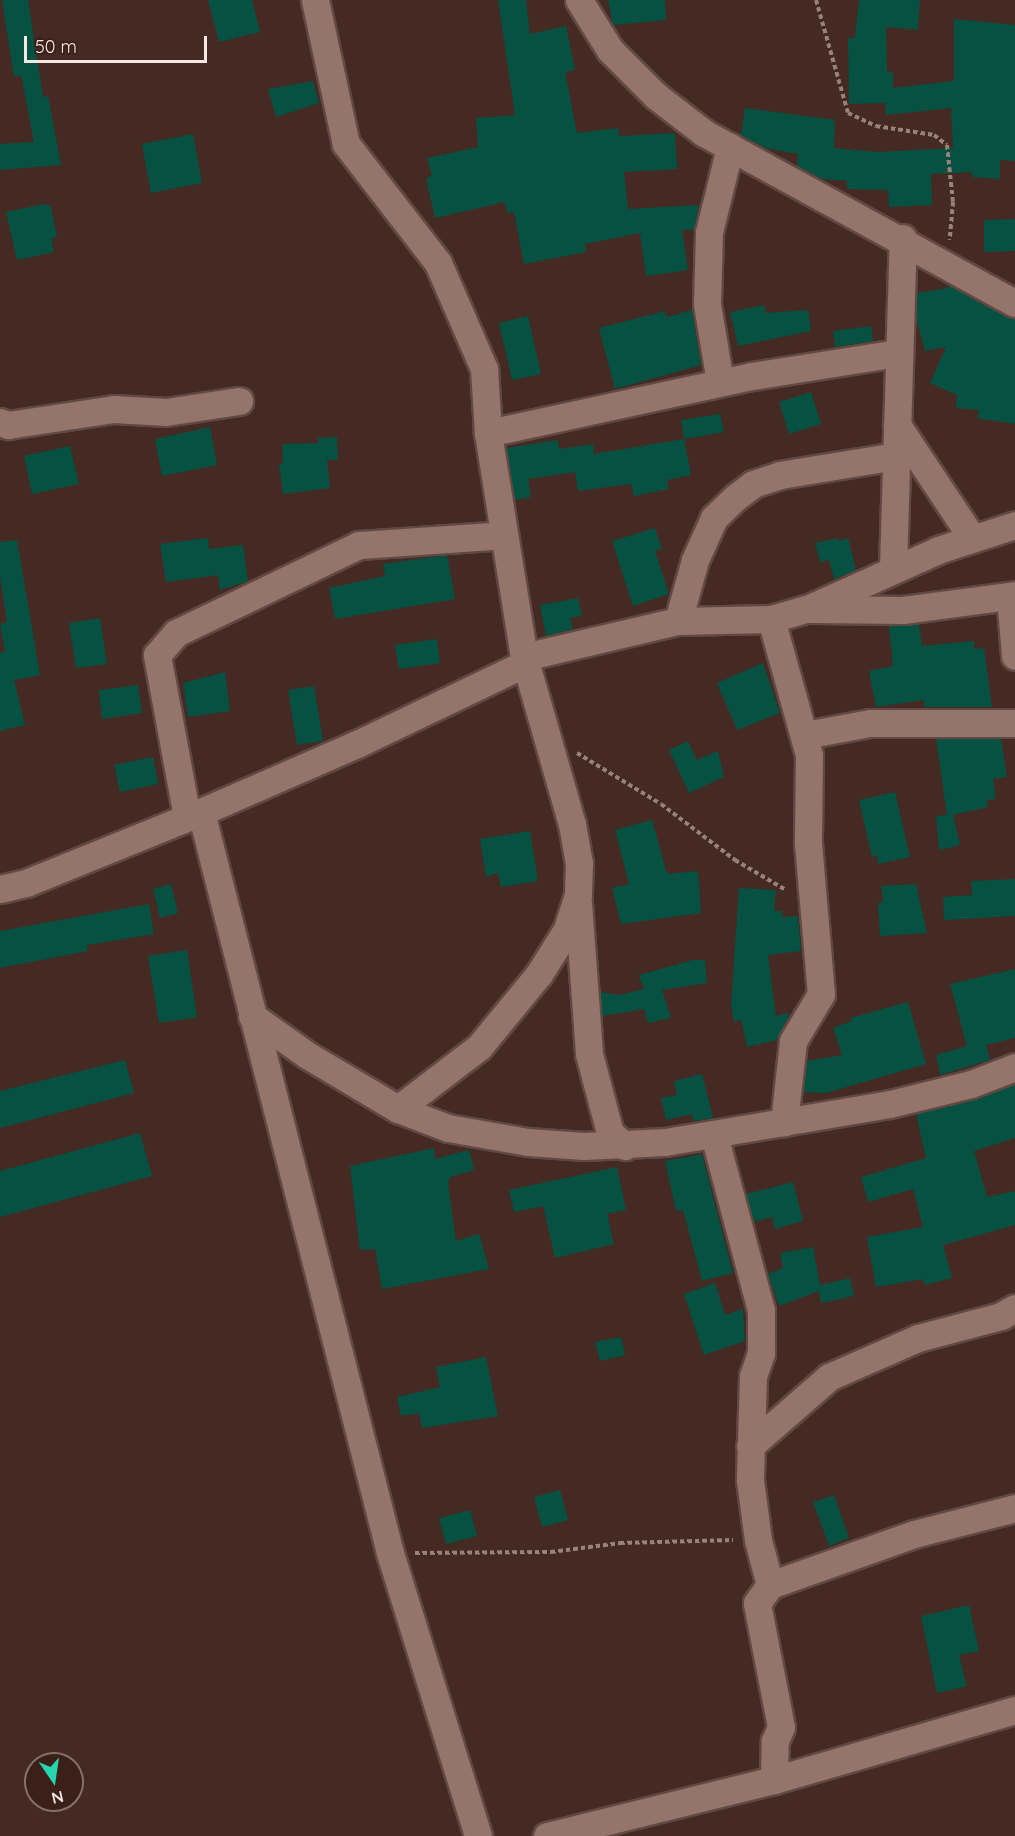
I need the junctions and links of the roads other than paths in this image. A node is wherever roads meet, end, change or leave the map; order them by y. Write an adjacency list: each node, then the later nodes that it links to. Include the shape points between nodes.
1 (315, 0): 11 (street, via 346,144 438,263 484,369)
2 (579, 0): 3 (street, via 610,50 656,96 704,133)
3 (730, 147): 4 (street); 7 (street, via 709,232 707,304)
4 (903, 238): 5 (street); 6 (street)
5 (1015, 303)
6 (898, 353): 7 (street); 10 (street)
7 (720, 382): 11 (street)
8 (239, 401): 9 (street, via 166,412 114,409 8,425)
9 (0, 422)
10 (897, 425): 12 (street); 15 (street)
11 (488, 433): 14 (street)
12 (896, 456): 16 (street); 20 (street, via 780,475 753,484 736,496 714,518 695,560)
13 (1015, 525): 15 (street)
14 (504, 535): 22 (street); 25 (street, via 359,545 176,633 157,655)
15 (972, 538): 16 (street)
16 (893, 568): 18 (street)
17 (1012, 596): 18 (street, via 903,610); 21 (street)
18 (807, 609): 19 (street)
19 (771, 619): 20 (street); 24 (street)
20 (678, 621): 22 (street)
21 (1015, 656)
22 (525, 660): 25 (street, via 357,744); 27 (street, via 572,824 579,863)
23 (1015, 723): 24 (street, via 870,723)
24 (806, 735): 31 (street, via 811,774 808,843 821,994 793,1041)
25 (194, 814): 26 (street, via 26,883); 28 (street)
26 (0, 889)
27 (578, 895): 30 (street, via 566,930 539,974 479,1047); 33 (street, via 590,1054 610,1132)
28 (252, 1016): 30 (street, via 307,1055); 40 (street, via 390,1553)
29 (1015, 1067): 31 (street, via 971,1084 890,1104)
30 (398, 1109): 33 (street, via 448,1128 528,1142)
31 (784, 1123): 32 (street)
32 (714, 1135): 33 (street); 35 (street, via 761,1310 761,1353 753,1376)
33 (624, 1146)
34 (1015, 1308): 35 (street, via 1001,1316 918,1338 829,1377)
35 (750, 1446): 37 (street, via 758,1540)
36 (1015, 1508): 37 (street, via 914,1534)
37 (770, 1585): 39 (street, via 757,1603 781,1728 775,1741)
38 (1015, 1710): 39 (street)
39 (774, 1779): 41 (street)
40 (478, 1836)
41 (547, 1836)

